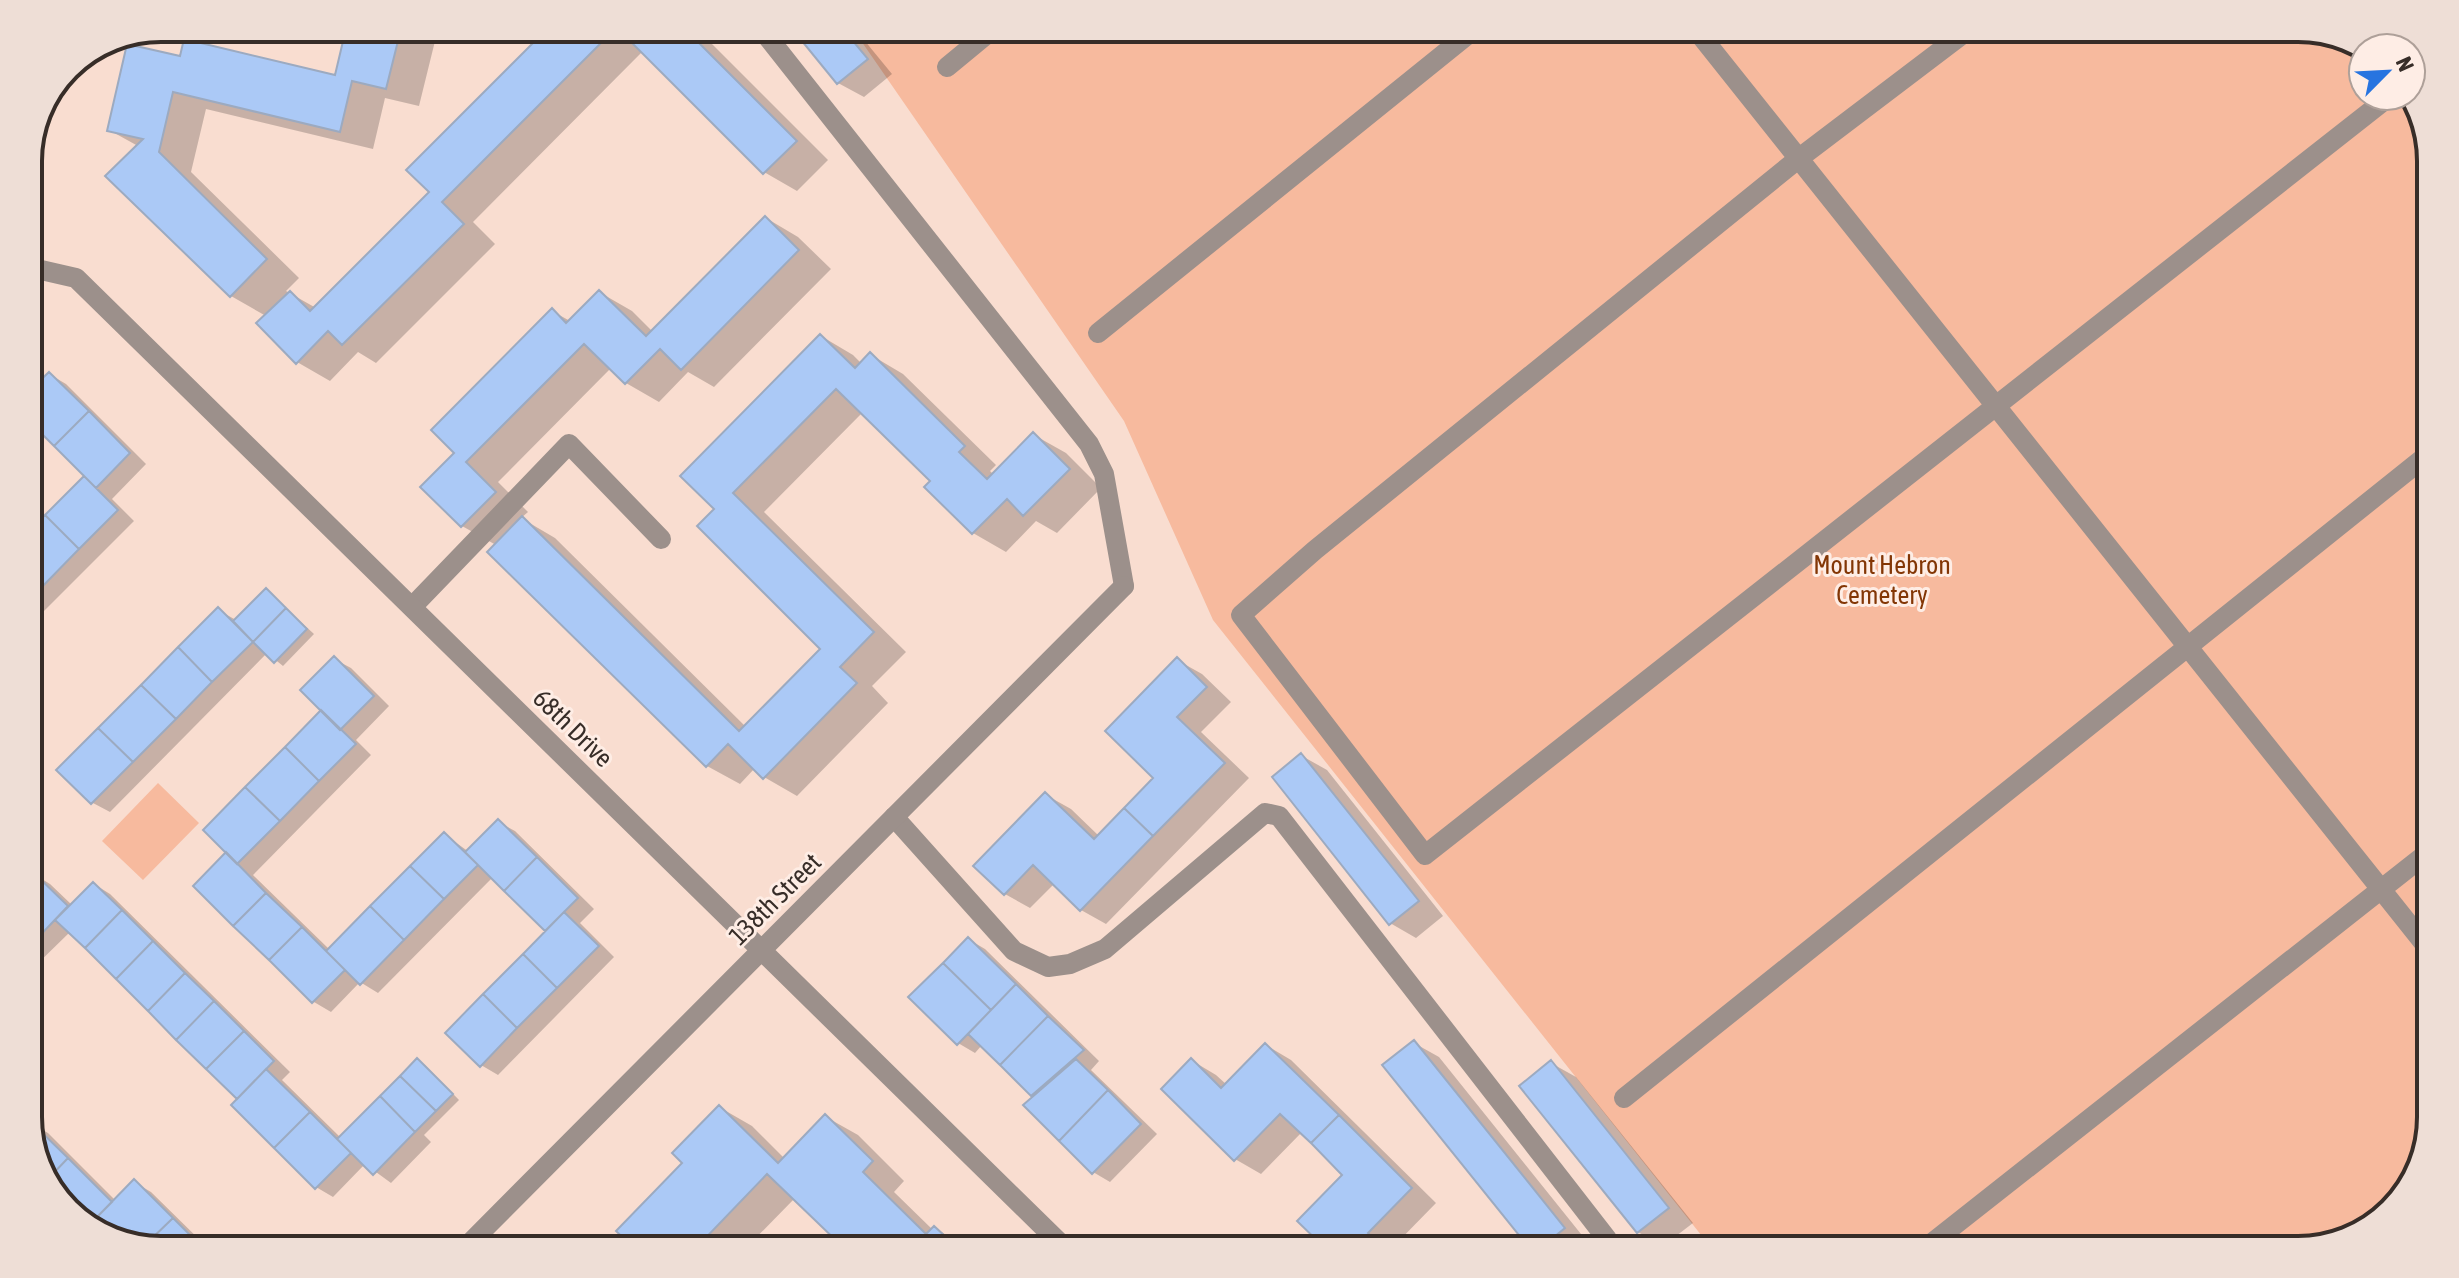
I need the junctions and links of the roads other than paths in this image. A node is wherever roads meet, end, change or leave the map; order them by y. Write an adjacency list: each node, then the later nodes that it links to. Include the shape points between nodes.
1 (772, 42): 16 (street, 138th Street, via 1089,444 1104,474 1124,586)
2 (977, 42): 6 (street)
3 (1459, 42): 10 (street)
4 (1706, 42): 8 (street)
5 (1952, 42): 8 (street)
6 (947, 67)
7 (2370, 112): 11 (street)
8 (1798, 159): 11 (street); 11 (street, via 1241,615 1425,855)
9 (42, 270): 14 (street, 68th Drive, via 76,278)
10 (1098, 333)
11 (1996, 406): 15 (street)
12 (2417, 463): 15 (street)
13 (661, 539): 14 (street, via 569,444)
14 (412, 607): 20 (street, 68th Drive)
15 (2187, 646): 18 (street); 21 (street)
16 (894, 817): 20 (street, 138th Street); 24 (street, via 1014,951 1048,967 1105,949 1265,813 1279,816)
17 (2417, 861): 18 (street)
18 (2381, 889): 19 (street); 25 (street)
19 (2417, 934)
20 (761, 949): 22 (street, 138th Street); 23 (street, 68th Drive)
21 (1624, 1098)
22 (477, 1236)
23 (1053, 1236)
24 (1605, 1236)
25 (1941, 1236)

